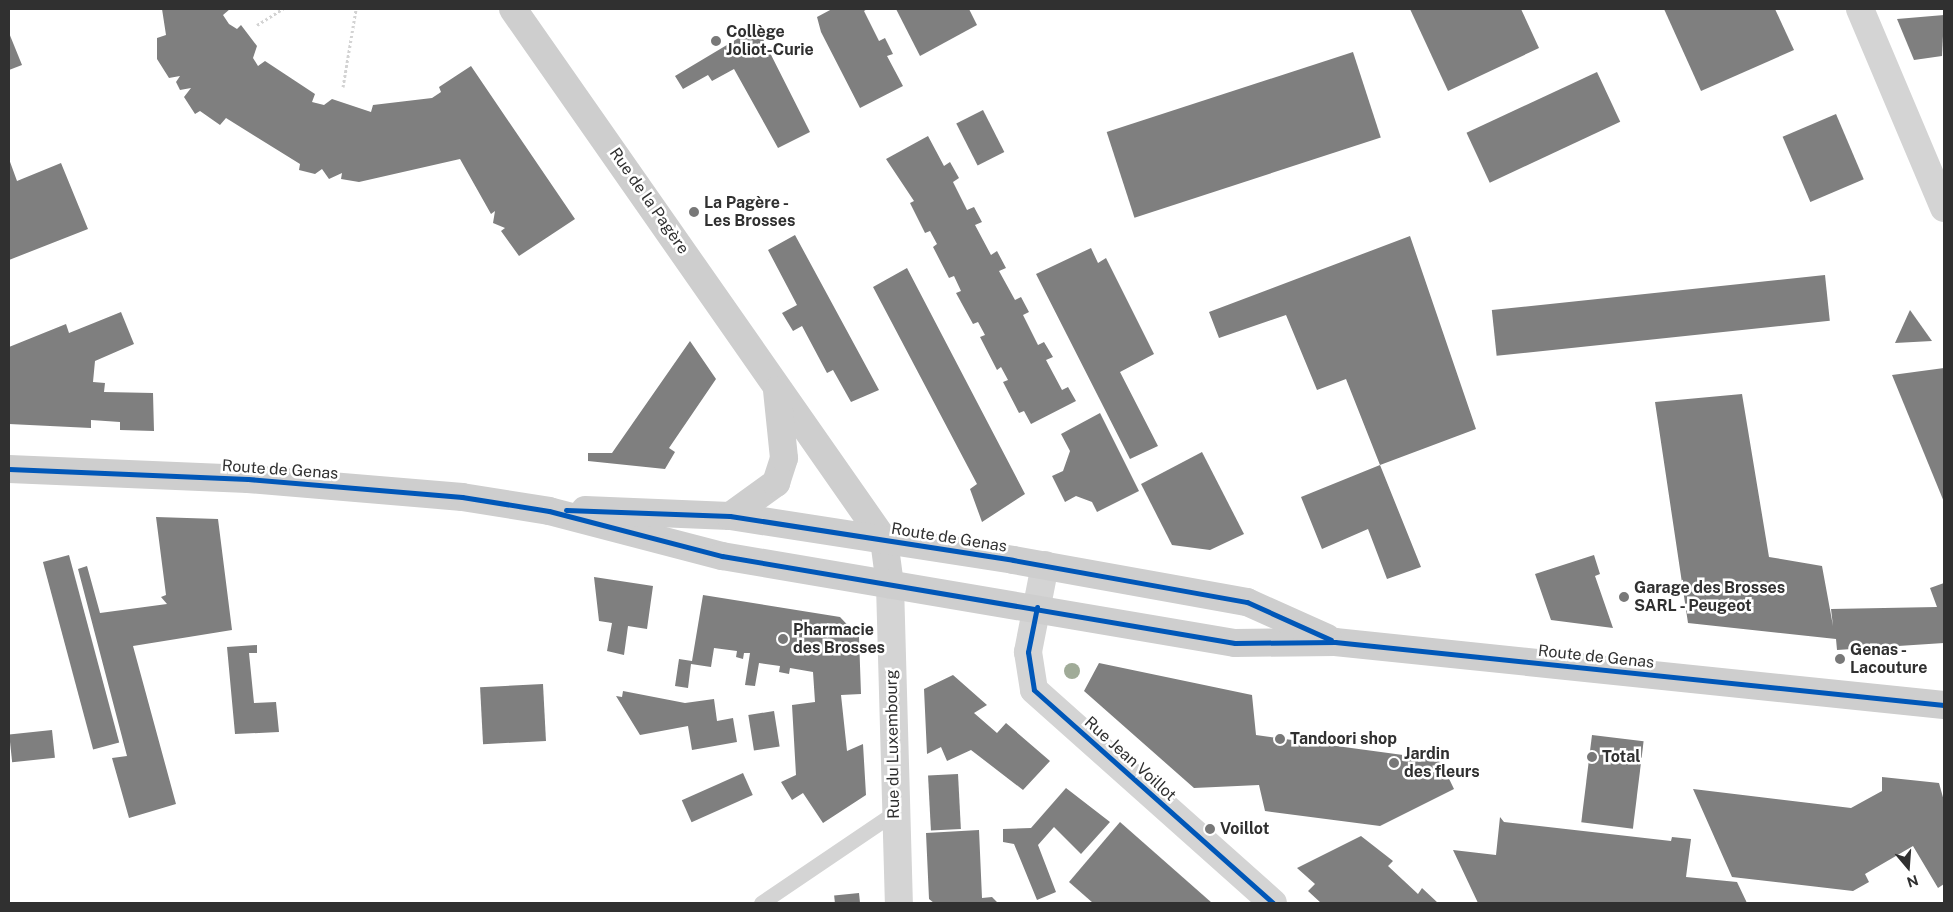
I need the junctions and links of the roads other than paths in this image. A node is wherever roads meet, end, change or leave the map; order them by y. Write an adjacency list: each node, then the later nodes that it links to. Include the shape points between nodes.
1 (1860, 9): 3 (street)
2 (518, 11): 4 (main road, Rue de la Pagère)
3 (1944, 208)
4 (776, 386): 7 (main road, Rue de la Pagère, via 784,458 776,483); 8 (main road, Rue de la Pagère)
5 (9, 469): 6 (main road, Route de Genas, via 248,479 462,497)
6 (549, 511): 7 (main road, Route de Genas); 10 (main road, Route de Genas, via 722,556)
7 (730, 516): 8 (main road, Route de Genas)
8 (884, 540): 9 (main road, Route de Genas); 10 (main road, Rue de la Pagère)
9 (1045, 566): 11 (street, Rue Jean Voillot); 12 (main road, Route de Genas, via 1247,602)
10 (890, 585): 11 (main road, Route de Genas); 14 (street, Rue du Luxembourg)
11 (1036, 607): 12 (main road, Route de Genas, via 1235,643); 17 (street, Rue Jean Voillot, via 1028,652 1034,690)
12 (1335, 642): 13 (main road, Route de Genas)
13 (1944, 705)
14 (894, 813): 15 (lane); 16 (street, Rue du Luxembourg)
15 (761, 903)
16 (899, 903)
17 (1273, 903)

